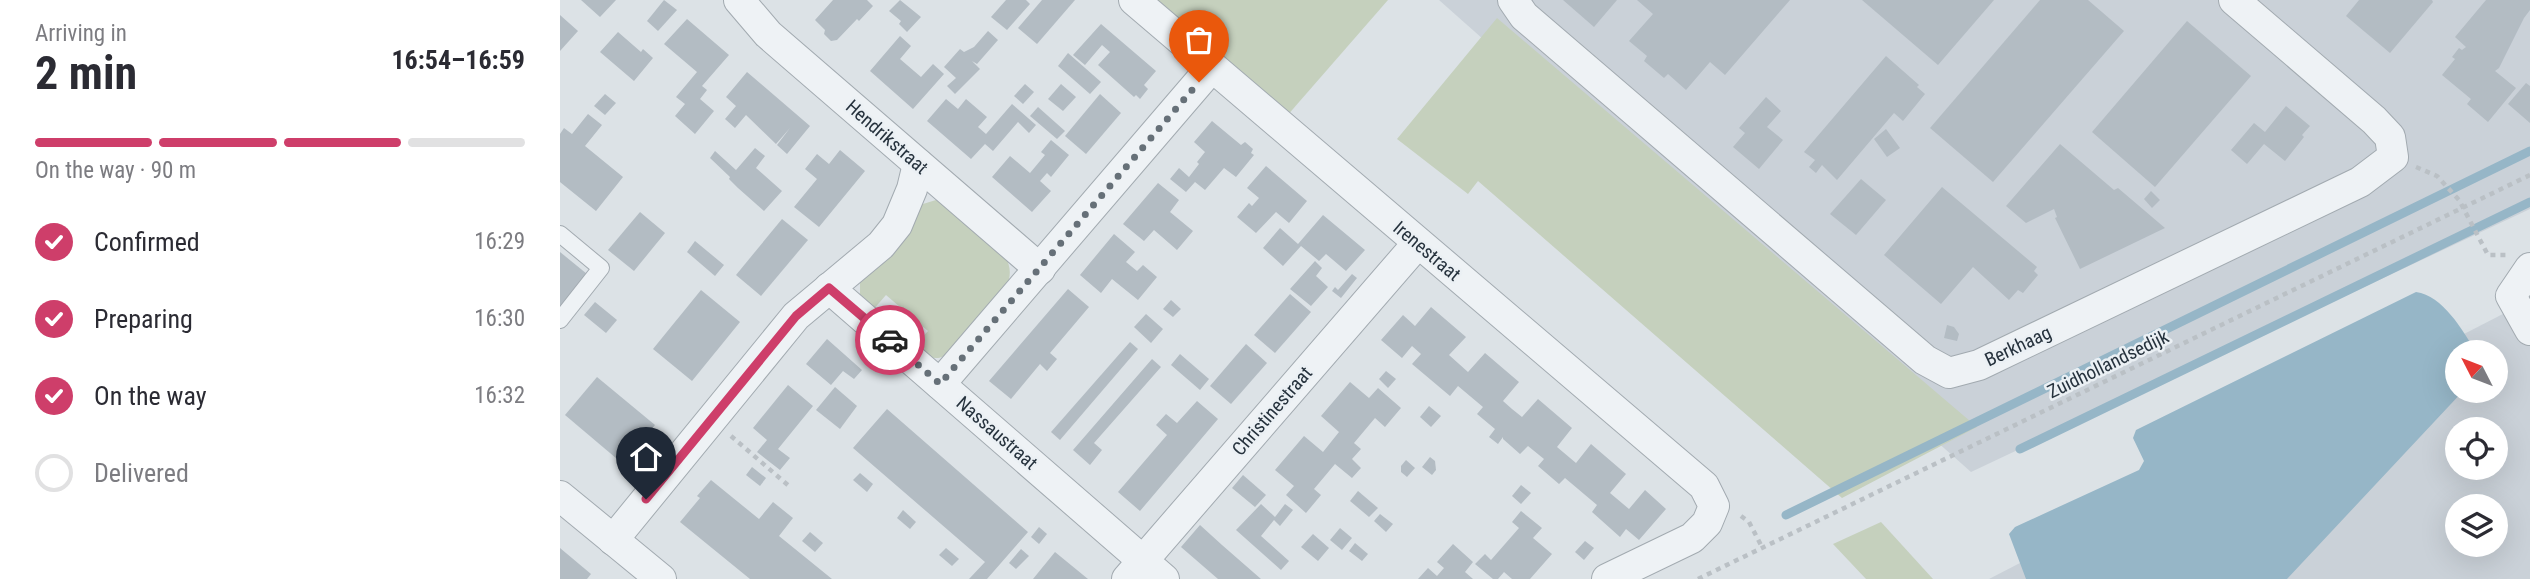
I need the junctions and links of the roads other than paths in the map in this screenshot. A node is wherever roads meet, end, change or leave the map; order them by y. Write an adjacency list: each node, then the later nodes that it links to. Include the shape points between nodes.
1 (739, 0): 6 (street, Hendrikstraat, via 768,34)
2 (1134, 0): 5 (street, Irenestraat)
3 (1513, 0): 4 (street, Berkhaag, via 1524,16 1914,351 1949,373 1979,365 2360,182 2393,157 2390,137 2374,120)
4 (2234, 0)
5 (1212, 66): 8 (street, Irenestraat); 10 (street)
6 (918, 163): 10 (street, Hendrikstraat); 11 (street, via 897,225 881,245)
7 (560, 234): 12 (lane, via 601,268)
8 (1418, 243): 17 (street, Christinestraat); 19 (street, Irenestraat, via 1704,486 1714,506 1707,523 1692,538)
9 (2519, 262): 13 (street, via 2511,296)
10 (1040, 269): 14 (street)
11 (829, 288): 14 (street, Nassaustraat); 16 (street, via 796,316)
12 (560, 320)
13 (2530, 330)
14 (940, 384): 17 (street, Nassaustraat)
15 (560, 496): 16 (street)
16 (613, 540): 18 (street)
17 (1145, 573)
18 (661, 579)
19 (1607, 579)

